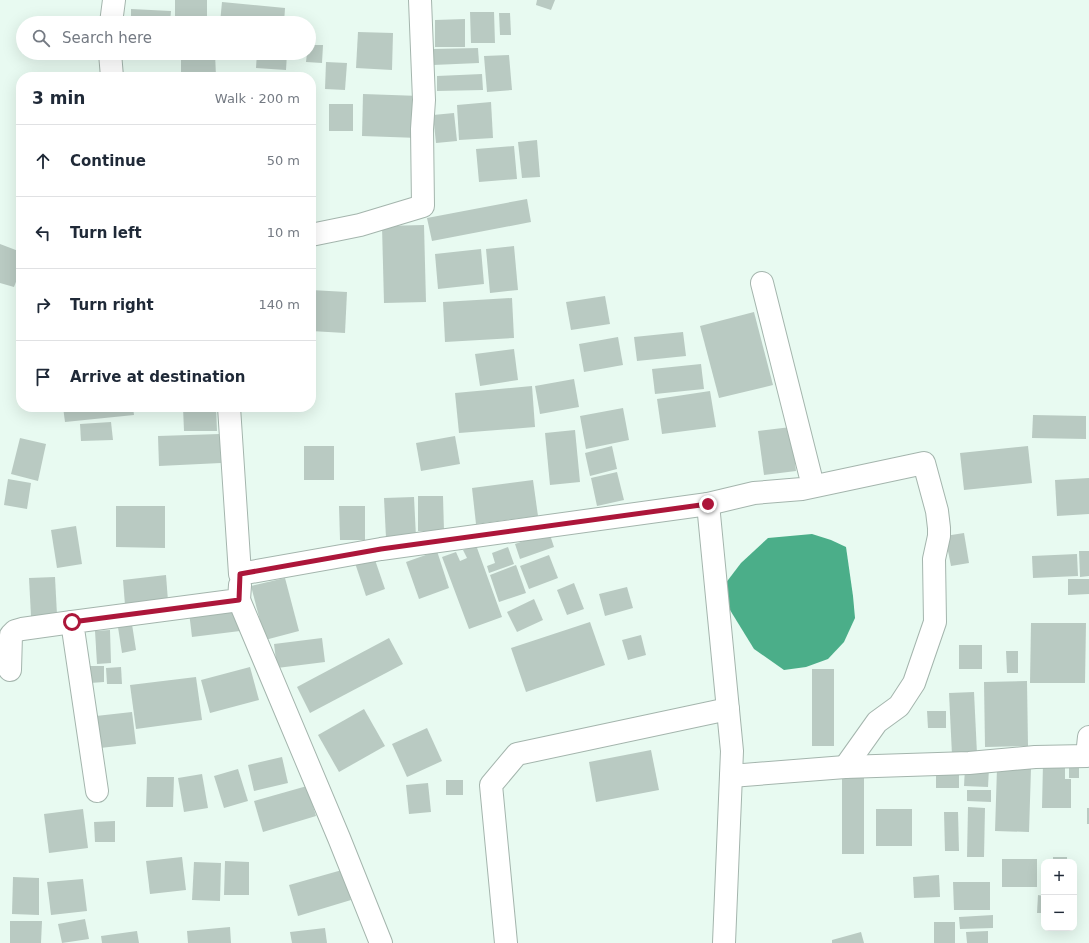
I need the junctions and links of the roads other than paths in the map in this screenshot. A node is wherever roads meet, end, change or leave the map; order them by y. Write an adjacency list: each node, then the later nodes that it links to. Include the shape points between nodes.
1 (114, 0): 3 (street)
2 (420, 0): 6 (street, via 424,100 423,206)
3 (112, 16)
4 (111, 60): 5 (street)
5 (112, 72)
6 (316, 235)
7 (762, 283): 9 (street)
8 (229, 412): 11 (street)
9 (814, 486): 10 (street, via 754,493); 17 (street, via 924,463 937,511 939,536 934,559 935,622 929,642 914,683 899,706 877,722)
10 (708, 504): 11 (street, via 381,549); 15 (street)
11 (240, 574): 12 (street)
12 (239, 600): 13 (street); 20 (street, via 339,838)
13 (72, 622): 14 (street, via 15,631 11,636); 19 (street)
14 (10, 670)
15 (728, 709): 18 (street, via 732,751); 21 (street, via 517,754 491,785)
16 (1088, 749): 17 (street, via 970,763)
17 (845, 767): 18 (street)
18 (731, 776): 22 (street)
19 (97, 791)
20 (380, 943)
21 (506, 943)
22 (724, 943)

